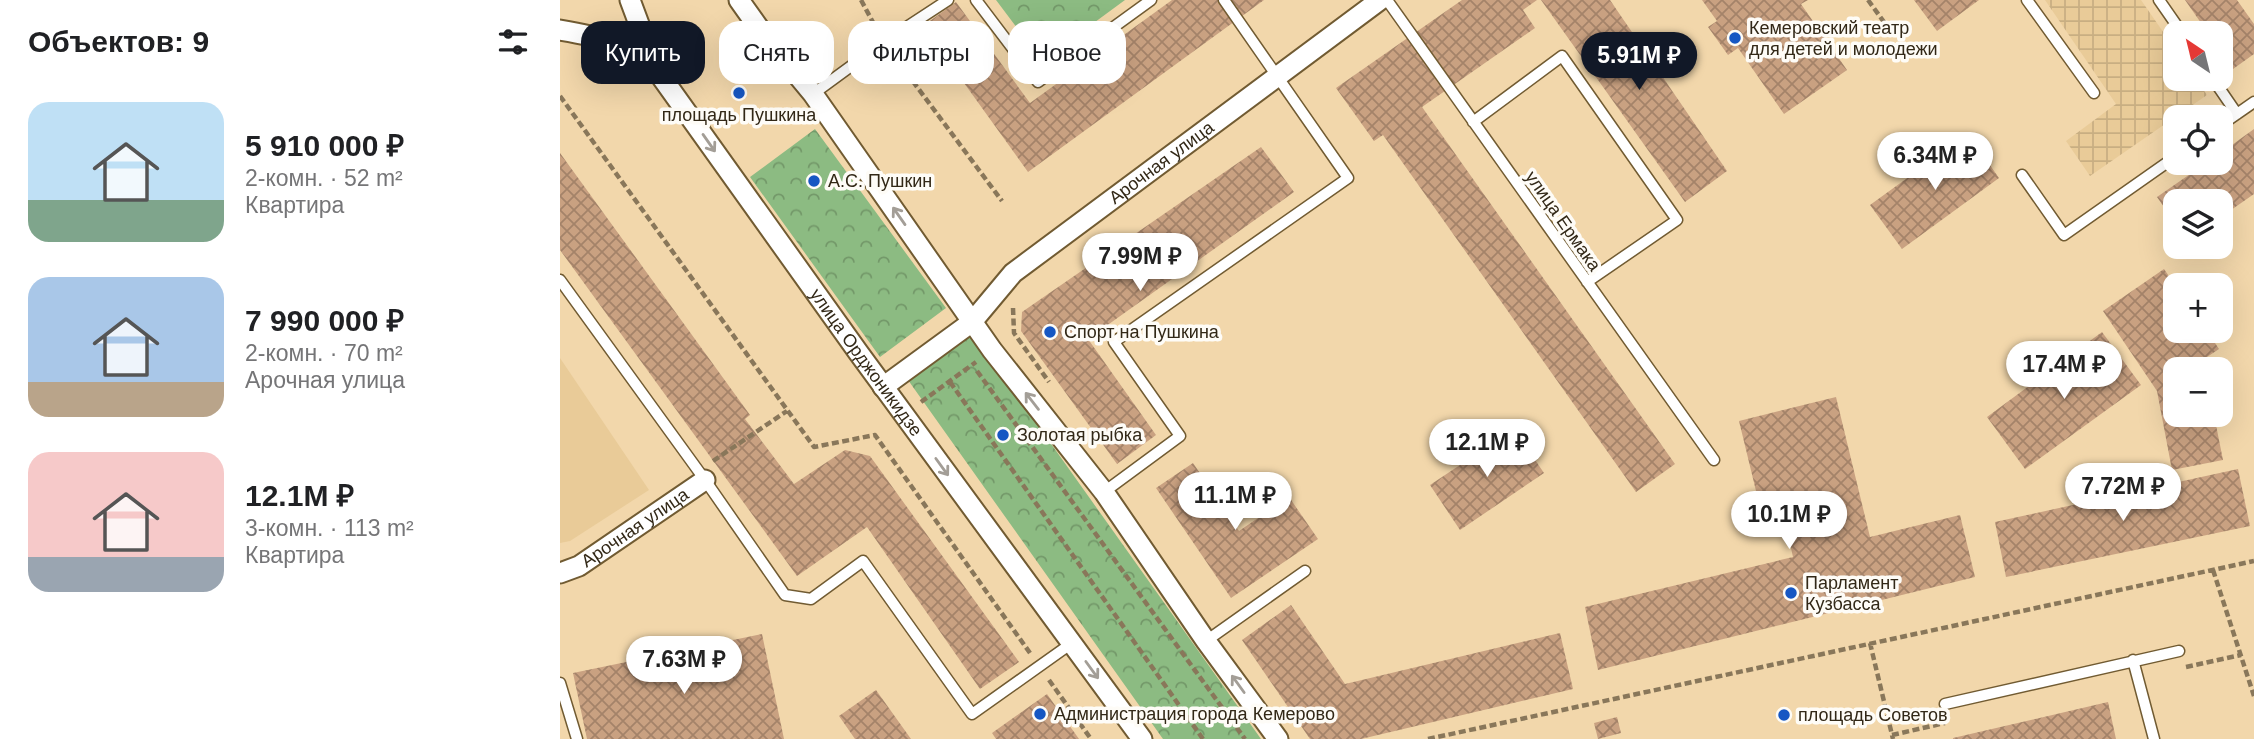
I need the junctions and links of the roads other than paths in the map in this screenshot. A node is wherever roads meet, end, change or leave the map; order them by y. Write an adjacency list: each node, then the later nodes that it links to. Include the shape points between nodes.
1 (630, 0): 11 (street)
2 (739, 0): 19 (street)
3 (948, 0): 19 (lane)
4 (976, 0): 5 (lane, via 1038,82)
5 (1151, 0)
6 (1224, 0): 15 (lane)
7 (1380, 0): 15 (street, Арочная улица)
8 (1387, 0): 23 (lane, улица Ермака)
9 (2027, 0): 18 (lane)
10 (2159, 0): 12 (lane)
11 (638, 21)
12 (2174, 21)
13 (560, 30): 14 (street, улица Орджоникидзе)
14 (581, 34)
15 (1278, 78): 28 (street, Арочная улица, via 1013,274); 32 (lane, via 1348,178 1114,342 1180,436)
16 (666, 84): 29 (street, улица Орджоникидзе, one-way to 29)
17 (2221, 91): 21 (lane)
18 (2094, 93)
19 (813, 94): 28 (street, one-way to 19)
20 (2254, 102): 21 (lane)
21 (2237, 114): 22 (lane)
22 (2233, 117)
23 (1474, 122): 27 (lane, улица Ермака); 27 (lane, via 1562,56 1677,220)
24 (2163, 165): 25 (lane, via 2064,235)
25 (2022, 176)
26 (560, 280): 31 (lane)
27 (1587, 282): 30 (lane, улица Ермака)
28 (972, 321): 29 (street, Арочная улица); 32 (street, one-way to 28)
29 (883, 387): 36 (street, улица Орджоникидзе, one-way to 36)
30 (1714, 460)
31 (705, 480): 34 (street, Арочная улица, via 579,566); 36 (lane, via 785,595 811,599 863,561 972,714)
32 (1104, 492): 35 (street)
33 (1305, 570): 35 (lane)
34 (560, 573)
35 (1206, 641): 43 (street, one-way to 35)
36 (1072, 643): 42 (street, улица Орджоникидзе, one-way to 42)
37 (2179, 650): 38 (lane)
38 (2133, 660): 40 (lane); 44 (lane)
39 (560, 683): 41 (lane)
40 (1945, 704)
41 (577, 739)
42 (1142, 739)
43 (1278, 739)
44 (2154, 739)

